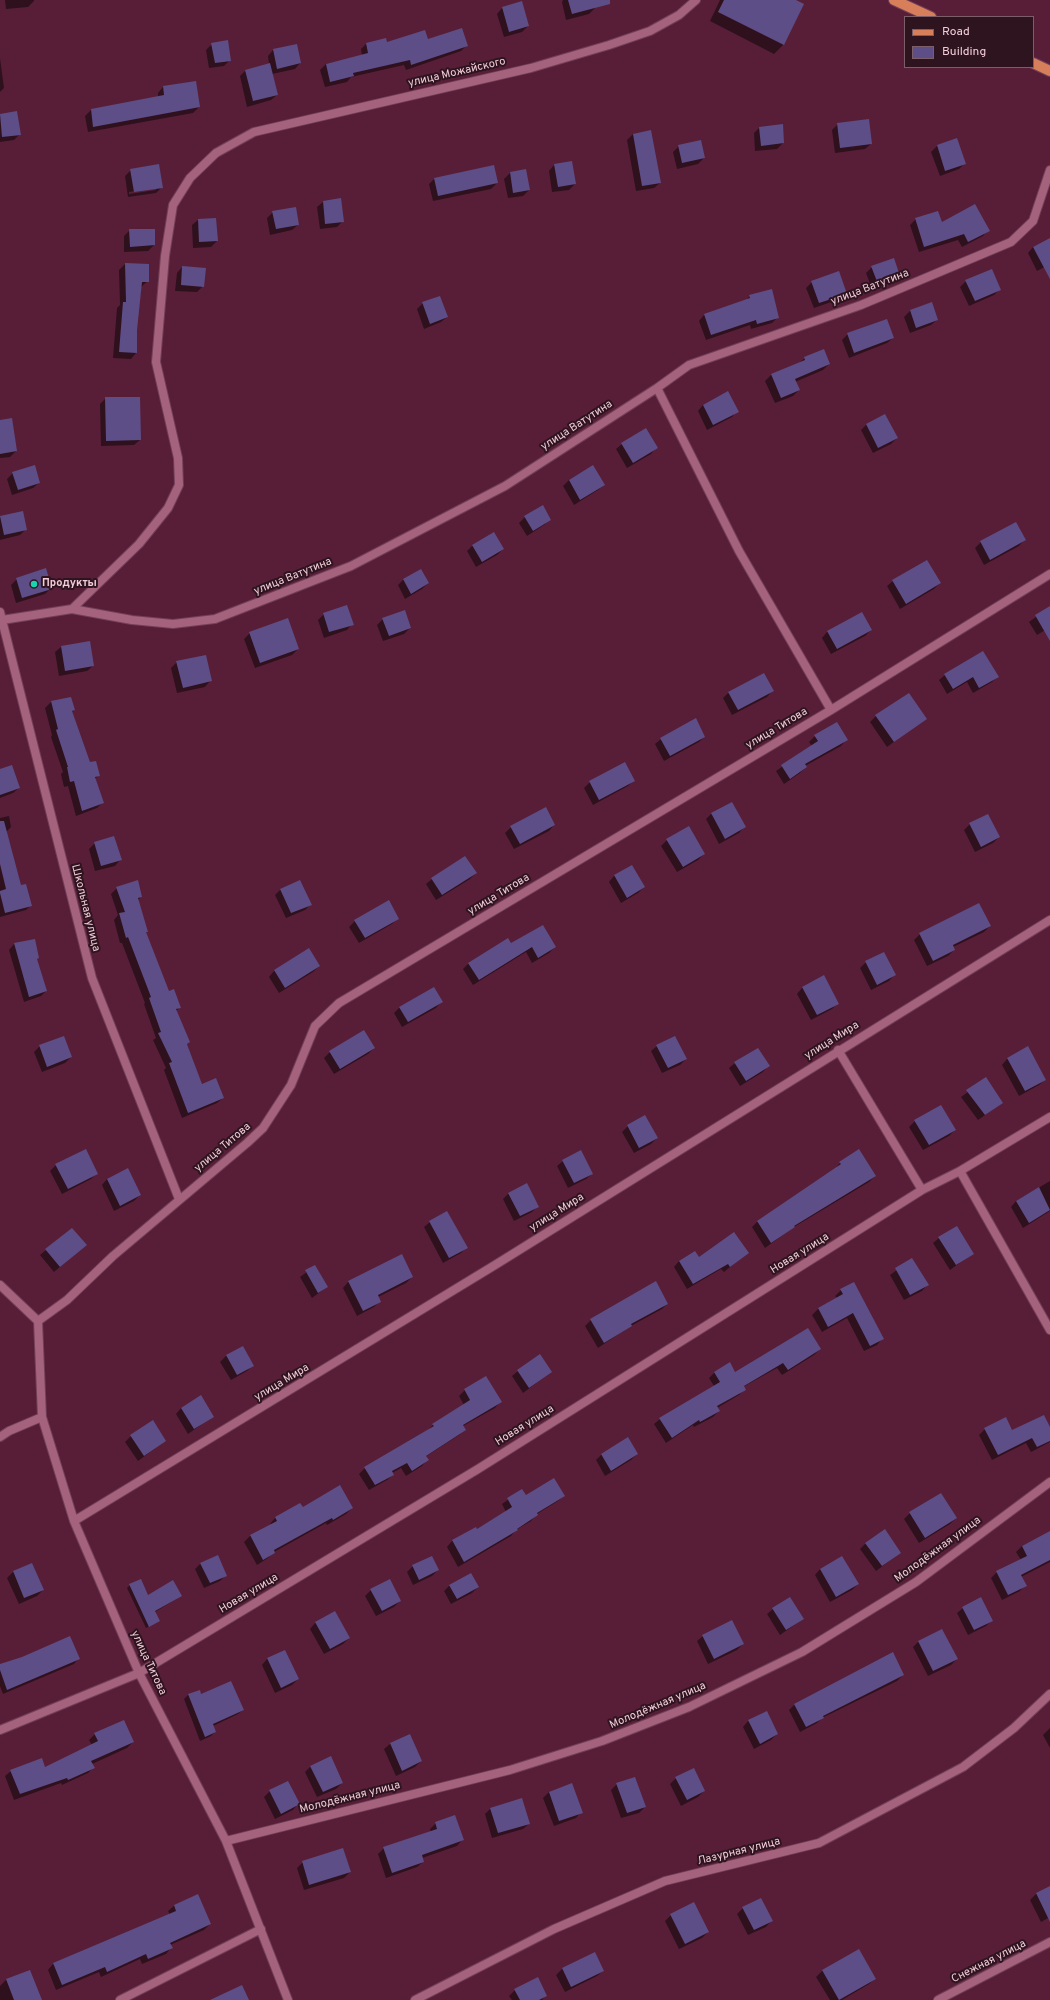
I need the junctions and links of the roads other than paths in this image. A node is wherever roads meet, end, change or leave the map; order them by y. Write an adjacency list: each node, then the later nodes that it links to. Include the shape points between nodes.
1 (696, 0): 9 (street, улица Можайского, via 680,15 650,31 609,45 531,68 254,132 216,153 190,178 173,205 165,256 156,362 178,458 179,485 168,508 139,544)
2 (894, 0): 3 (main road)
3 (929, 16)
4 (1034, 63): 5 (main road)
5 (1050, 71)
6 (1050, 170): 7 (street, улица Ватутина, via 1033,221 1011,242 862,305 689,365)
7 (657, 388): 9 (street, улица Ватутина, via 505,486 350,566 216,619 173,624 132,620); 13 (street, via 739,551)
8 (1050, 574): 13 (street, улица Титова)
9 (72, 609): 10 (street, улица Ватутина)
10 (1, 616): 11 (street, Школьная улица)
11 (8, 650): 12 (street); 19 (street, Школьная улица, via 92,978)
12 (0, 654)
13 (831, 710): 19 (street, улица Титова, via 339,1003 315,1026 290,1085 263,1128)
14 (1050, 920): 15 (street, улица Мира)
15 (838, 1050): 18 (street); 26 (street, улица Мира, via 495,1265)
16 (1050, 1117): 17 (street, Новая улица)
17 (960, 1171): 18 (street, Новая улица); 22 (street)
18 (922, 1190): 27 (street, Новая улица, via 478,1469)
19 (179, 1198): 21 (street, улица Титова, via 67,1300)
20 (0, 1285): 21 (street)
21 (38, 1321): 23 (street, улица Титова)
22 (1050, 1330)
23 (42, 1417): 24 (street); 26 (street, улица Титова)
24 (0, 1437)
25 (1050, 1482): 30 (street, Молодёжная улица, via 916,1582 802,1652 689,1707 602,1741 510,1770)
26 (74, 1520): 27 (street, улица Титова)
27 (139, 1673): 29 (street, Новая улица); 30 (street, улица Титова)
28 (1050, 1694): 35 (street, Лазурная улица, via 1014,1728 963,1767 819,1843 665,1881 554,1929)
29 (0, 1730)
30 (226, 1841): 31 (street, улица Титова)
31 (261, 1929): 33 (street); 34 (street, улица Титова)
32 (1050, 1942): 36 (street, Снежная улица)
33 (120, 2000)
34 (288, 2000)
35 (415, 2000)
36 (938, 2000)

